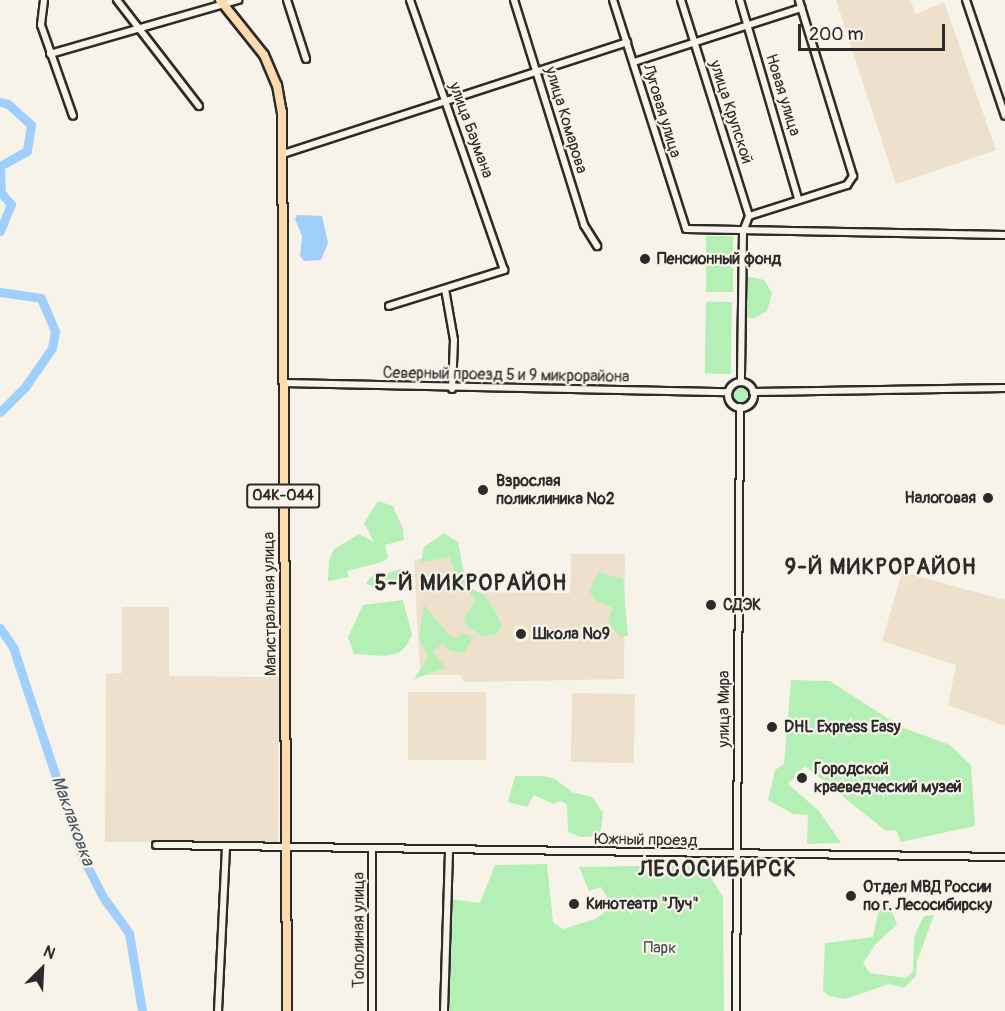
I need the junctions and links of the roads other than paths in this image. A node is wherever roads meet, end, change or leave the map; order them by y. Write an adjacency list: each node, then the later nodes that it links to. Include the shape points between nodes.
1 (44, 0): 18 (street, via 41,25)
2 (117, 0): 15 (street)
3 (238, 0): 12 (street)
4 (287, 0): 19 (street)
5 (410, 0): 22 (street, улица Баумана)
6 (514, 0): 21 (street, улица Комарова)
7 (613, 0): 16 (street, Луговая улица)
8 (681, 0): 17 (street, улица Крупской)
9 (740, 0): 14 (street, Новая улица)
10 (799, 0): 13 (street)
11 (966, 0): 25 (street)
12 (223, 3): 15 (street); 26 (main road, Магистральная улица / 04К-044, via 271,68 281,100)
13 (801, 8): 14 (street); 27 (street, via 853,176 847,185)
14 (748, 26): 17 (street); 27 (street, Новая улица)
15 (139, 28): 18 (street); 23 (street)
16 (627, 42): 20 (street, Луговая улица); 21 (street)
17 (694, 42): 20 (street); 28 (street, улица Крупской)
18 (50, 54): 24 (street)
19 (306, 59)
20 (634, 62): 29 (street, Луговая улица, via 686,229)
21 (537, 71): 22 (street); 31 (street, улица Комарова, via 584,225)
22 (448, 101): 26 (street); 32 (street, улица Баумана, via 504,270)
23 (199, 106)
24 (73, 116)
25 (1005, 116)
26 (282, 154): 35 (main road, Магистральная улица / 04К-044)
27 (798, 198): 28 (street)
28 (749, 216): 29 (street)
29 (743, 232): 30 (street); 34 (street)
30 (1005, 235)
31 (597, 246)
32 (445, 289): 33 (street); 37 (street, via 454,340)
33 (389, 306)
34 (741, 382): 38 (street); 39 (street)
35 (283, 383): 37 (street, Северный проезд 5 и 9 микрорайона); 43 (main road, Магистральная улица / 04К-044)
36 (1005, 388): 39 (street)
37 (452, 389): 38 (street, Северный проезд 5 и 9 микрорайона)
38 (728, 392): 40 (street, via 731,402)
39 (753, 392): 40 (street, via 751,402)
40 (740, 407): 46 (street, улица Мира)
41 (156, 845): 42 (street, Южный проезд)
42 (226, 847): 43 (street, Южный проезд); 48 (street)
43 (287, 849): 44 (street, Южный проезд); 49 (main road, Магистральная улица / 04К-044)
44 (372, 849): 45 (street, Южный проезд); 50 (street, Тополиная улица)
45 (449, 850): 46 (street, Южный проезд); 51 (street)
46 (738, 854): 47 (street, Южный проезд); 52 (street, улица Мира)
47 (1005, 857)
48 (218, 1011)
49 (287, 1011)
50 (372, 1011)
51 (444, 1011)
52 (736, 1011)

